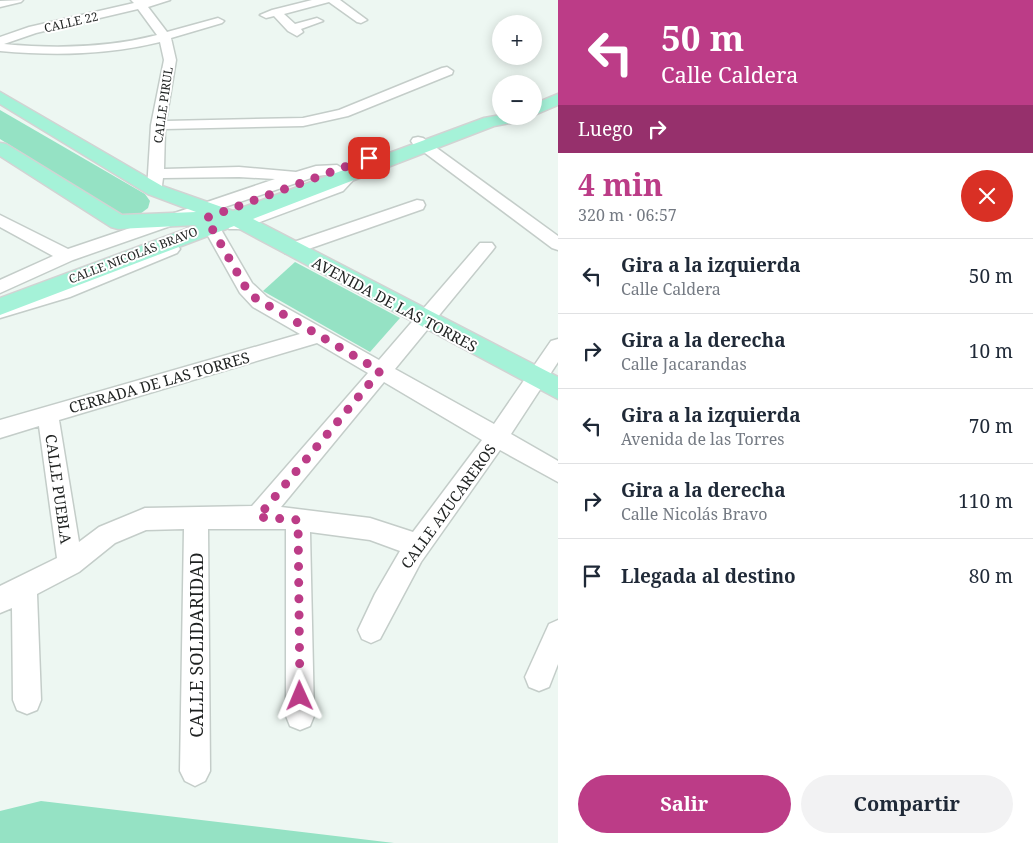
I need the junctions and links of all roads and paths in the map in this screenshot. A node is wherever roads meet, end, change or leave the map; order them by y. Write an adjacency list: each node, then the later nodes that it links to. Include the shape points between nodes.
1 (17, 0): 6 (street)
2 (164, 0): 5 (street, CALLE 22)
3 (325, 0): 9 (street, via 271,13 295,30)
4 (333, 0): 7 (street)
5 (139, 3): 10 (street, CALLE PIRUL); 11 (street, CALLE 22)
6 (0, 4)
7 (362, 20)
8 (218, 21): 10 (street)
9 (317, 21)
10 (165, 37): 12 (street, via 113,48 45,52); 21 (street, CALLE PIRUL, via 170,60)
11 (0, 41)
12 (0, 47)
13 (447, 71): 21 (street, via 343,113 302,122)
14 (558, 90): 15 (main road)
15 (542, 95)
16 (0, 97): 26 (main road, AVENIDA DE LAS TORRES)
17 (558, 99): 18 (main road)
18 (542, 106)
19 (492, 109): 22 (main road, CALLE NICOLÁS BRAVO)
20 (492, 122): 22 (main road, CALLE NICOLÁS BRAVO)
21 (158, 125): 26 (street, CALLE PIRUL)
22 (422, 144): 24 (main road, CALLE NICOLÁS BRAVO); 31 (street)
23 (0, 148): 30 (main road, via 118,222)
24 (342, 173): 25 (street, via 316,171); 29 (main road, CALLE NICOLÁS BRAVO)
25 (297, 176): 26 (street, via 239,172); 29 (street)
26 (155, 182): 29 (main road, AVENIDA DE LAS TORRES)
27 (417, 205): 33 (street)
28 (0, 220): 34 (street)
29 (219, 220): 30 (main road); 33 (main road, AVENIDA DE LAS TORRES); 36 (main road, CALLE NICOLÁS BRAVO); 37 (main road, CALLE NICOLÁS BRAVO); 38 (street, via 64,292); 40 (street, via 252,296)
30 (173, 221): 34 (street)
31 (558, 244)
32 (486, 246): 39 (street)
33 (292, 249): 39 (main road, AVENIDA DE LAS TORRES)
34 (67, 256): 35 (street)
35 (0, 287)
36 (0, 295)
37 (0, 306)
38 (0, 311)
39 (424, 319): 42 (street); 43 (main road, AVENIDA DE LAS TORRES)
40 (317, 336): 42 (street); 45 (street, CERRADA DE LAS TORRES)
41 (558, 346): 43 (street, CALLE AZUCAREROS)
42 (380, 371): 47 (street); 49 (street)
43 (536, 378): 44 (main road, AVENIDA DE LAS TORRES); 47 (street, CALLE AZUCAREROS)
44 (558, 389)
45 (48, 415): 46 (street, CERRADA DE LAS TORRES); 53 (street, CALLE PUEBLA)
46 (0, 429)
47 (498, 436): 48 (street); 52 (street, CALLE AZUCAREROS)
48 (558, 472)
49 (258, 517): 50 (street); 51 (street)
50 (196, 518): 53 (street, via 145,519 107,535); 61 (street, CALLE SOLIDARIDAD)
51 (298, 520): 52 (street, via 370,529); 60 (street)
52 (416, 545): 56 (street, CALLE AZUCAREROS, via 385,598)
53 (70, 564): 54 (street)
54 (24, 589): 55 (street); 59 (street)
55 (0, 600)
56 (371, 630)
57 (558, 633): 58 (street)
58 (539, 677)
59 (27, 700)
60 (300, 716)
61 (195, 772)

